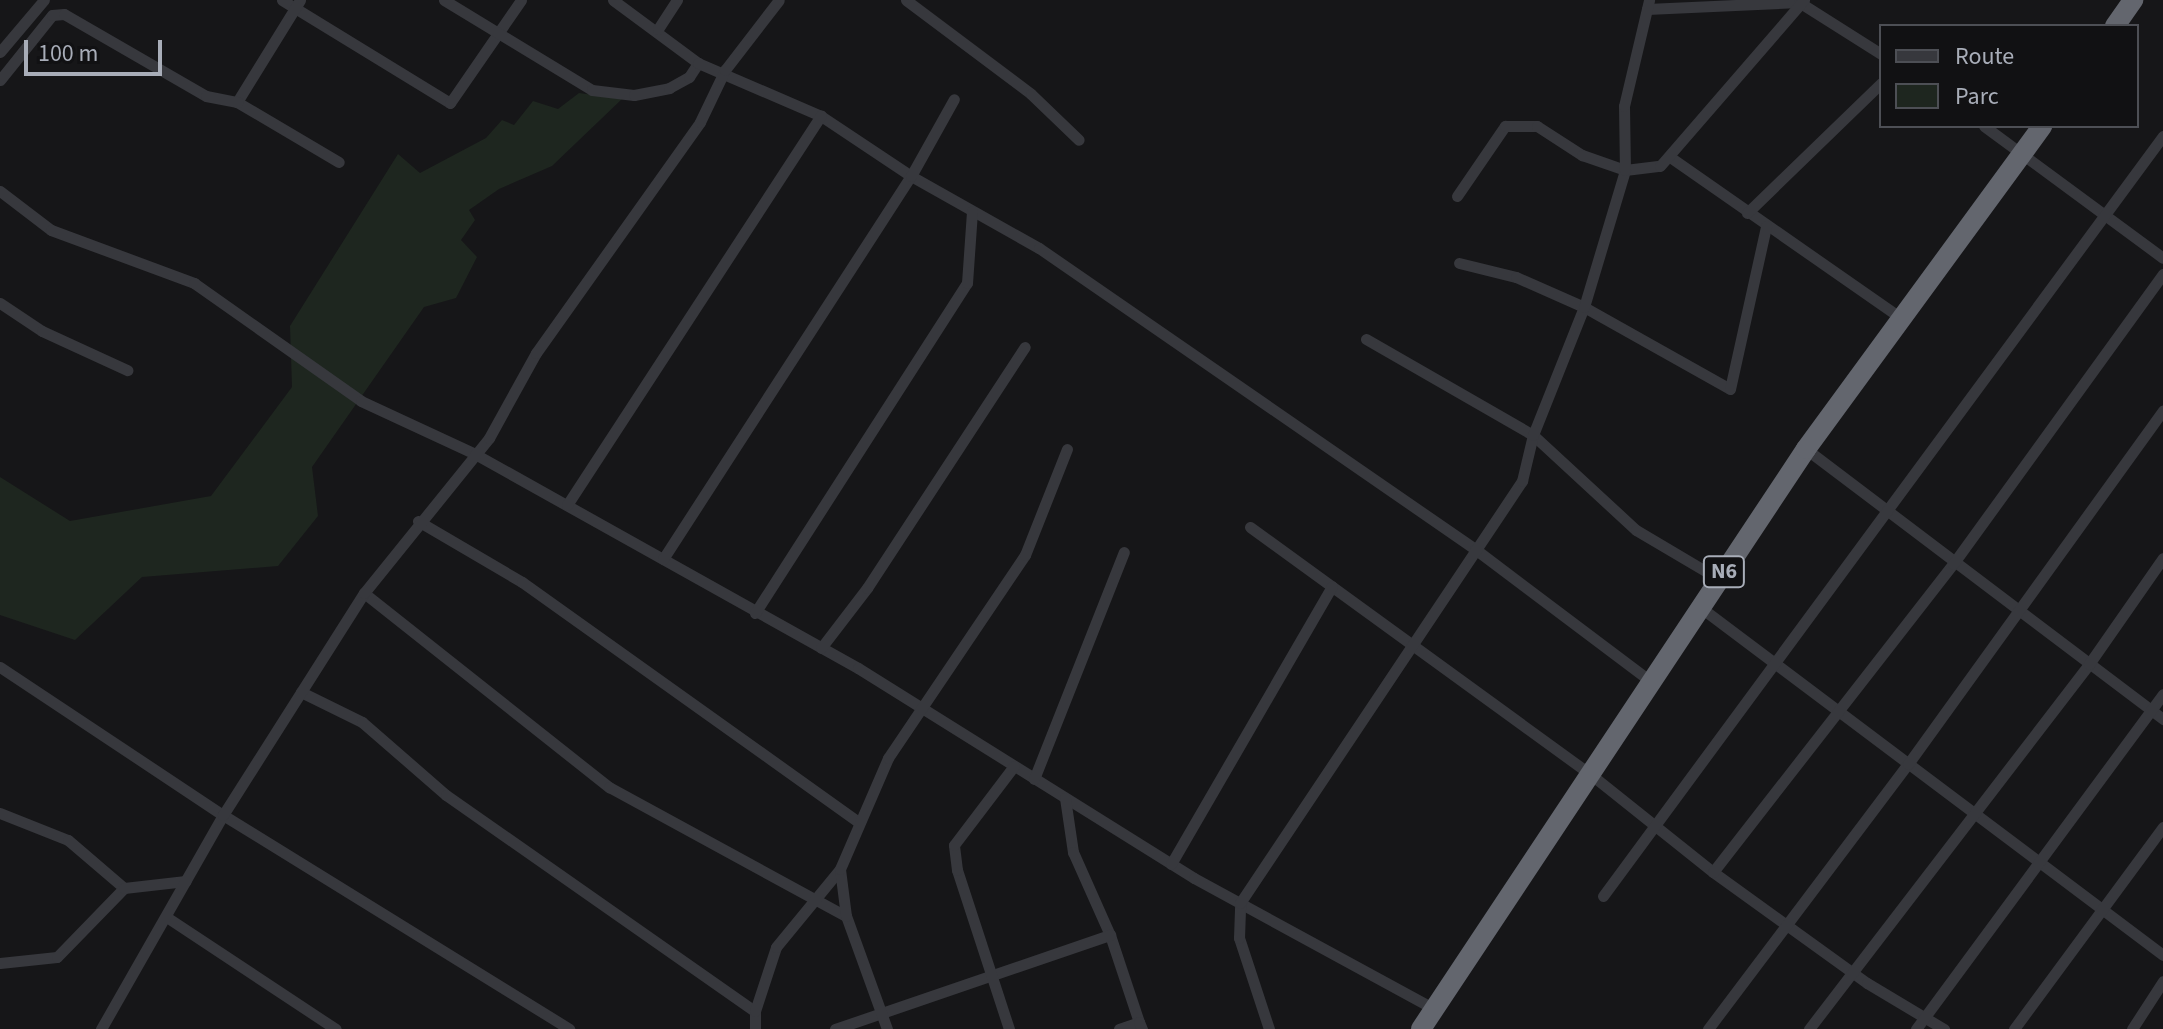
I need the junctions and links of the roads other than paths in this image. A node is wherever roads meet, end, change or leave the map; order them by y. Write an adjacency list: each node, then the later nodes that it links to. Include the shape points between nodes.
1 (44, 0): 16 (street)
2 (282, 0): 11 (street)
3 (444, 0): 15 (street)
4 (521, 0): 15 (street)
5 (613, 0): 14 (street)
6 (677, 0): 14 (street)
7 (779, 0): 19 (street)
8 (906, 0): 28 (street, via 1031,94)
9 (2133, 0): 13 (highway)
10 (1802, 1): 12 (street); 17 (street); 30 (street)
11 (297, 4): 15 (street, via 450,103); 23 (street)
12 (1648, 5): 32 (street, via 1624,106)
13 (2116, 24)
14 (658, 29): 18 (street)
15 (499, 34): 18 (street, via 592,90 613,94 669,88 689,77)
16 (0, 52)
17 (1879, 53)
18 (698, 63): 19 (street)
19 (725, 70): 24 (street); 53 (street, via 700,122 536,353)
20 (0, 80): 23 (street, via 52,15 64,14 206,96)
21 (1879, 85): 37 (street)
22 (954, 99): 33 (street)
23 (237, 102): 31 (street)
24 (821, 116): 33 (street); 54 (street)
25 (1987, 128): 29 (street)
26 (2041, 128): 29 (highway, N6)
27 (2162, 139): 38 (street)
28 (1079, 140)
29 (2023, 153): 38 (street); 45 (highway, N6)
30 (1670, 157): 32 (street, via 1649,170); 37 (street)
31 (339, 162)
32 (1625, 170): 35 (street, via 1582,155 1537,126 1505,126); 44 (street)
33 (911, 176): 36 (street); 61 (street)
34 (0, 191): 53 (street, via 51,230 194,283 361,401)
35 (1457, 196)
36 (972, 211): 58 (street, via 1039,248); 68 (street, via 967,283)
37 (1747, 213): 39 (street)
38 (2106, 215): 40 (street); 55 (street)
39 (1766, 226): 44 (street, via 1730,389); 45 (street)
40 (2163, 258)
41 (1459, 263): 44 (street, via 1516,277)
42 (2163, 274): 62 (street)
43 (0, 303): 48 (street, via 42,331)
44 (1584, 307): 50 (street)
45 (1901, 318): 52 (highway, N6)
46 (1366, 339): 50 (street)
47 (1025, 347): 70 (street, via 867,588)
48 (127, 370)
49 (2163, 410): 67 (street)
50 (1533, 435): 58 (street, via 1522,481); 63 (street, via 1636,530)
51 (1067, 449): 77 (street, via 1025,555)
52 (1806, 449): 55 (street); 63 (highway, N6)
53 (475, 454): 54 (street); 56 (street)
54 (567, 505): 61 (street)
55 (1885, 513): 62 (street); 73 (street)
56 (418, 521): 65 (street); 89 (street, via 522,582)
57 (1250, 527): 64 (street)
58 (1475, 549): 69 (street); 74 (street)
59 (1124, 552): 84 (street)
60 (2163, 558): 71 (street)
61 (663, 559): 68 (street)
62 (1953, 564): 67 (street); 79 (street)
63 (1719, 579): 66 (highway, N6)
64 (1332, 586): 69 (street); 93 (street)
65 (364, 593): 75 (street); 99 (street, via 609,787)
66 (1700, 607): 73 (street); 74 (highway, N6)
67 (2015, 609): 71 (street); 81 (street)
68 (755, 613): 70 (street)
69 (1410, 643): 83 (street); 100 (street)
70 (821, 648): 77 (street)
71 (2089, 664): 78 (street); 86 (street)
72 (0, 667): 88 (street)
73 (1775, 667): 79 (street); 90 (street)
74 (1649, 680): 83 (highway, N6)
75 (301, 692): 88 (street); 111 (street, via 362,722 446,795)
76 (2163, 694): 78 (street)
77 (925, 710): 82 (street); 89 (street, via 888,758)
78 (2151, 710): 80 (street); 92 (street)
79 (1838, 714): 81 (street); 95 (street)
80 (2163, 719)
81 (1908, 764): 86 (street); 104 (street)
82 (1014, 766): 84 (street); 109 (street, via 954,845)
83 (1589, 773): 90 (street); 114 (highway, N6)
84 (1034, 779): 85 (street)
85 (1065, 798): 93 (street); 105 (street, via 1073,852)
86 (1972, 812): 92 (street); 108 (street)
87 (0, 813): 97 (street, via 68,840)
88 (223, 815): 96 (street); 119 (street)
89 (859, 822): 94 (street)
90 (1656, 825): 95 (street); 98 (street)
91 (2163, 827): 101 (street)
92 (2038, 863): 101 (street); 113 (street)
93 (1171, 864): 100 (street)
94 (840, 869): 99 (street); 102 (street)
95 (1713, 872): 104 (street)
96 (186, 881): 97 (street); 103 (street)
97 (124, 888): 107 (street, via 57,957)
98 (1603, 896)
99 (811, 899): 102 (street); 111 (street, via 776,947)
100 (1240, 903): 114 (street); 125 (street, via 1239,938)
101 (2101, 908): 106 (street); 129 (street)
102 (846, 916): 112 (street)
103 (168, 918): 117 (street); 118 (street)
104 (1786, 923): 108 (street); 126 (street)
105 (1110, 935): 109 (street); 115 (street)
106 (2163, 955)
107 (0, 963)
108 (1851, 972): 113 (street); 116 (street)
109 (989, 976): 112 (street); 123 (street)
110 (2163, 981): 130 (street)
111 (755, 1011): 120 (street)
112 (882, 1014): 121 (street); 122 (street)
113 (1926, 1017): 127 (street); 128 (street)
114 (1426, 1023)
115 (1141, 1025): 124 (street)
116 (1813, 1027)
117 (101, 1029)
118 (336, 1029)
119 (569, 1029)
120 (755, 1029)
121 (835, 1029)
122 (887, 1029)
123 (1009, 1029)
124 (1119, 1029)
125 (1269, 1029)
126 (1708, 1029)
127 (1916, 1029)
128 (1944, 1029)
129 (2014, 1029)
130 (2132, 1029)

